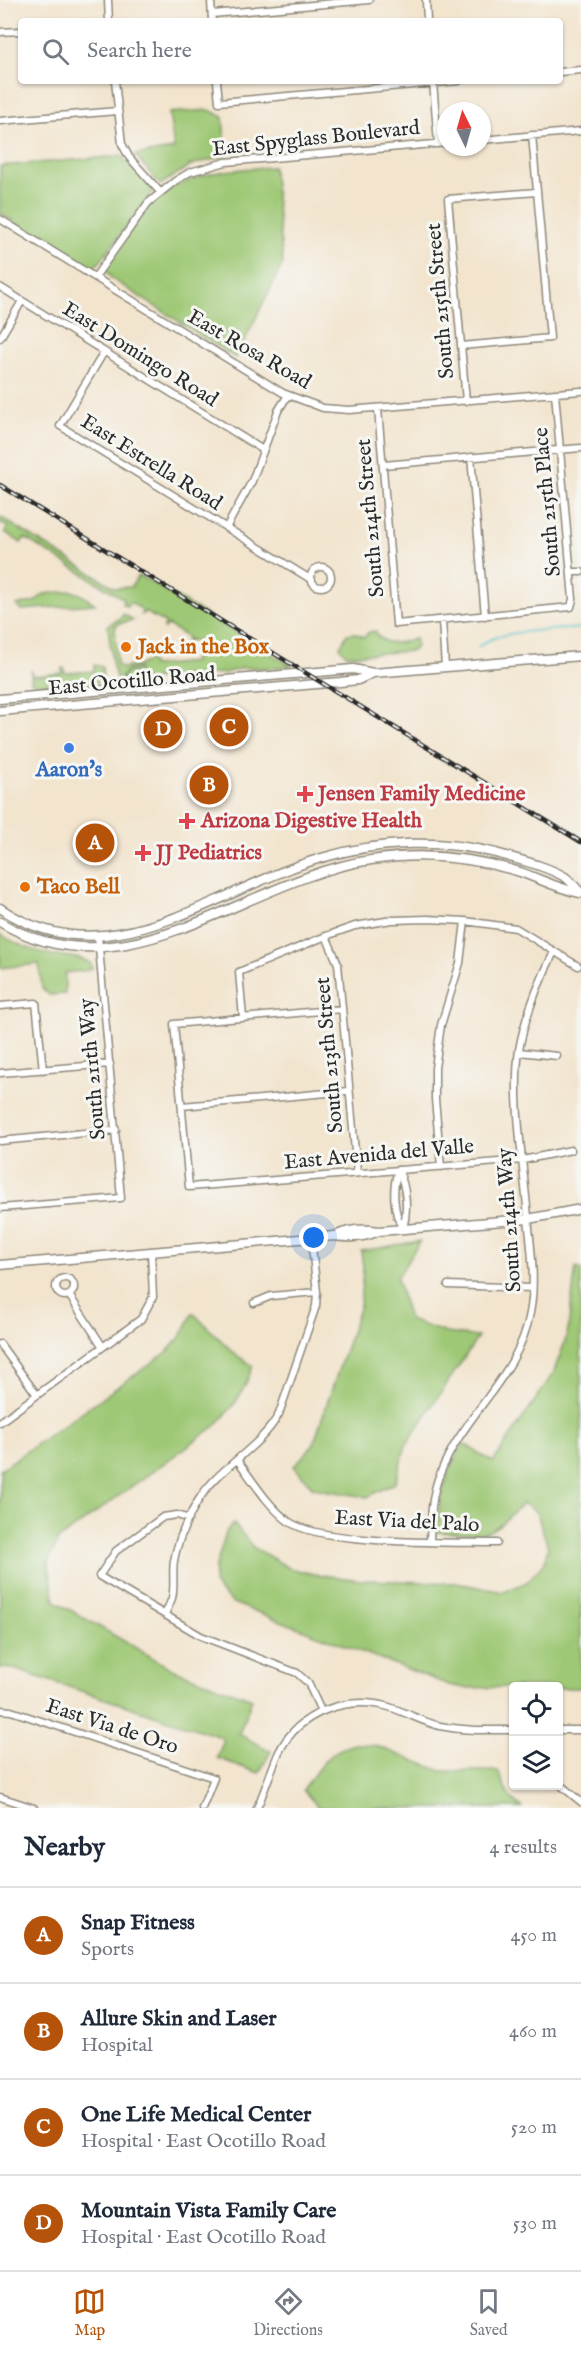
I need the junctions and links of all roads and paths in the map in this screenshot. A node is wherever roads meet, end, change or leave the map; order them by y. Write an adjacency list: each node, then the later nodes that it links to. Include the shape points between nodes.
1 (108, 0): 6 (street)
2 (211, 0): 5 (street)
3 (369, 0): 5 (street)
4 (426, 0): 7 (street)
5 (212, 17)
6 (109, 18)
7 (428, 18)
8 (18, 31): 9 (street)
9 (0, 32)
10 (581, 70): 11 (street)
11 (563, 72)
12 (115, 84): 16 (street)
13 (218, 84): 14 (street, via 219,102)
14 (412, 84)
15 (433, 84): 19 (street)
16 (117, 111): 17 (street); 23 (street, via 122,144)
17 (0, 121)
18 (581, 131): 20 (street)
19 (437, 132)
20 (532, 135): 21 (street); 24 (street)
21 (491, 139)
22 (437, 144): 23 (street, East Spyglass Boulevard, via 226,162 190,172)
23 (160, 192): 26 (street, East Spyglass Boulevard, via 137,217)
24 (537, 192): 30 (street, via 550,338); 30 (street, South 215th Street, via 448,199)
25 (0, 219): 26 (street, East Rosa Road)
26 (95, 277): 34 (street, East Rosa Road)
27 (0, 287): 28 (street, East Domingo Road)
28 (22, 301): 29 (street); 31 (street, East Domingo Road)
29 (0, 338)
30 (461, 346): 35 (street, South 215th Street)
31 (104, 352): 38 (street, East Domingo Road); 42 (street, East Estrella Road, via 60,426)
32 (581, 391): 33 (street, East Rosa Road)
33 (555, 393): 35 (street, East Rosa Road); 39 (street, South 215th Place)
34 (288, 395): 36 (street, East Rosa Road, via 336,410); 38 (street)
35 (466, 401): 36 (street, East Rosa Road)
36 (378, 409): 41 (street, South 214th Street)
37 (581, 448): 39 (street)
38 (263, 450): 42 (street, via 252,481)
39 (560, 450): 40 (street); 43 (street, South 215th Place)
40 (471, 457): 41 (street); 46 (street)
41 (383, 465): 47 (street, South 214th Street, via 396,624)
42 (225, 528): 45 (street, East Estrella Road)
43 (571, 572): 44 (street); 46 (street, South 215th Place, via 571,607)
44 (581, 572)
45 (312, 580)
46 (485, 616): 47 (street)
47 (442, 620): 49 (street)
48 (581, 656): 49 (main road, East Ocotillo Road)
49 (445, 667): 50 (main road, East Ocotillo Road)
50 (373, 673): 51 (main road, East Ocotillo Road, via 353,669); 53 (main road, East Ocotillo Road, via 340,682)
51 (48, 695): 52 (main road, East Ocotillo Road); 53 (main road)
52 (0, 699)
53 (41, 707): 54 (main road, East Ocotillo Road)
54 (0, 711)
55 (581, 893): 59 (main road, via 566,878 488,851 452,845 380,846 294,867 148,928); 61 (main road, via 478,862 425,856 372,860 297,879 171,933 125,946)
56 (0, 908): 59 (main road, via 45,929)
57 (465, 921): 60 (street, via 392,920); 62 (street, via 516,928); 78 (street, via 460,963 441,1025 435,1068)
58 (0, 922): 61 (main road, via 46,941)
59 (98, 936): 61 (street, South 211th Way)
60 (326, 936): 65 (street, South 213th Street, via 338,964); 66 (street, via 239,972)
61 (99, 948): 69 (street, South 211th Way)
62 (554, 952): 63 (street); 67 (street, South 214th Way, via 527,1014)
63 (578, 966)
64 (0, 1006): 70 (street, via 36,1003)
65 (342, 1009): 66 (street); 72 (street, South 213th Street)
66 (243, 1018): 73 (street, via 174,1024)
67 (519, 1052): 68 (street); 77 (street, South 214th Way, via 517,1095)
68 (557, 1056)
69 (110, 1064): 70 (street); 74 (street, South 211th Way)
70 (43, 1070): 71 (street)
71 (0, 1073)
72 (349, 1091): 73 (street); 80 (street, South 213th Street)
73 (182, 1106): 80 (street, East Avenida del Valle, via 189,1187)
74 (116, 1130): 75 (street); 81 (street, South 211th Way, via 121,1198)
75 (0, 1141)
76 (571, 1150): 77 (street, East Avenida del Valle)
77 (523, 1160): 78 (street, East Avenida del Valle); 83 (street, South 214th Way)
78 (441, 1167): 79 (street, East Avenida del Valle)
79 (398, 1170): 80 (street, East Avenida del Valle); 84 (street, via 404,1181)
80 (357, 1173)
81 (0, 1208)
82 (581, 1209): 83 (main road)
83 (528, 1220): 84 (main road); 89 (street, South 214th Way)
84 (403, 1230): 85 (main road, via 347,1230 334,1236)
85 (311, 1238): 86 (main road); 90 (street)
86 (151, 1251): 87 (main road); 94 (street, via 151,1305 141,1319)
87 (0, 1265)
88 (448, 1285): 89 (street)
89 (532, 1288): 99 (street, South 214th Way, via 528,1321 514,1359 439,1474)
90 (317, 1292): 92 (street, via 271,1296); 97 (street, via 316,1306 279,1414 271,1429)
91 (69, 1295): 94 (street)
92 (254, 1303)
93 (0, 1344): 95 (street)
94 (104, 1347): 95 (street)
95 (37, 1395): 96 (street)
96 (0, 1422)
97 (238, 1461): 98 (street, via 206,1489); 99 (street, East Via del Palo, via 277,1512 300,1528 378,1540)
98 (189, 1519): 101 (street, via 174,1558 173,1596); 101 (street, via 177,1515 163,1517 116,1551 99,1576)
99 (430, 1541): 100 (street, East Via del Palo)
100 (497, 1543)
101 (165, 1615): 103 (street, via 201,1636 297,1673 308,1683)
102 (0, 1710): 111 (street, East Via de Oro, via 214,1778)
103 (321, 1711): 104 (street, via 344,1704 369,1703 437,1725 463,1730); 112 (street, via 297,1729 280,1752)
104 (509, 1730)
105 (563, 1730): 106 (street)
106 (581, 1730)
107 (563, 1787): 109 (street)
108 (0, 1797): 110 (street)
109 (581, 1802)
110 (34, 1808)
111 (202, 1808)
112 (258, 1808)

